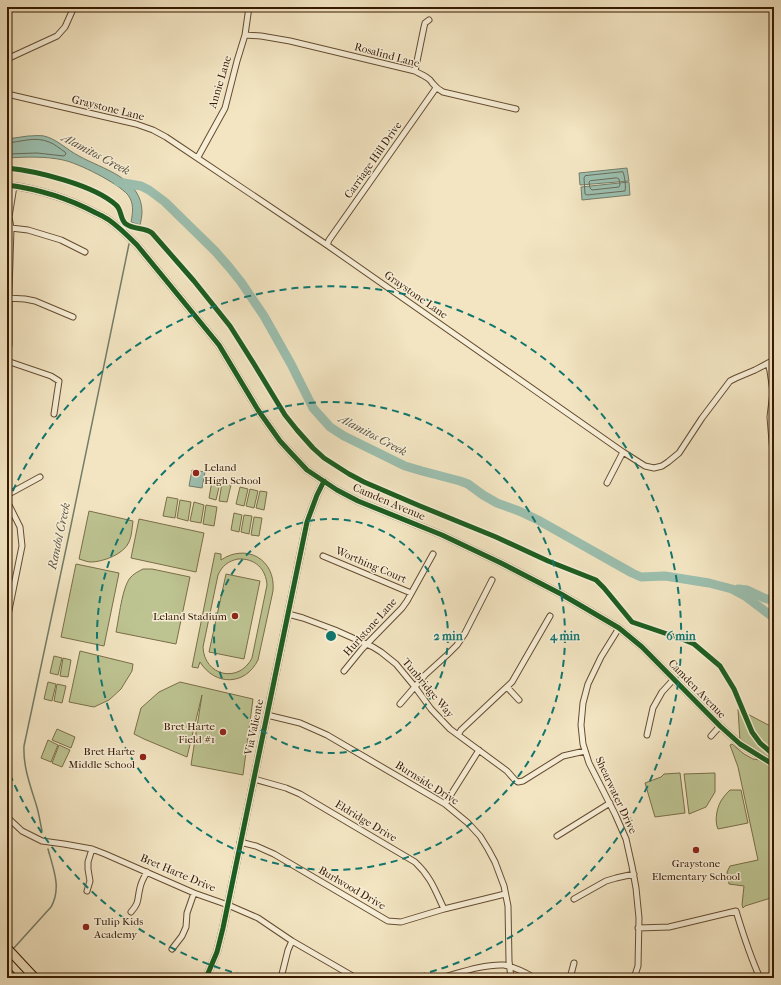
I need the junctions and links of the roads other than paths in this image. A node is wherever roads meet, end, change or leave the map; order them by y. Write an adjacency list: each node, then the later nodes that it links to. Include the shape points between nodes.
1 (74, 7): 5 (street, via 65,27 57,36)
2 (249, 7): 4 (street, Annie Lane)
3 (429, 20): 6 (street, via 424,26)
4 (245, 35): 6 (street, Rosalind Lane, via 290,42); 10 (street, Annie Lane, via 224,108)
5 (7, 59)
6 (415, 71): 7 (street, Rosalind Lane, via 425,76)
7 (436, 88): 9 (street, Rosalind Lane, via 443,92); 13 (street, Carriage Hill Drive)
8 (7, 94): 10 (street, Graystone Lane, via 136,124 153,130)
9 (516, 109)
10 (198, 157): 13 (street, Graystone Lane)
11 (10, 186): 12 (street); 25 (street, Camden Avenue, via 43,192 84,206 109,220 127,235 219,345 280,441 302,465)
12 (11, 228): 14 (street, via 28,230 61,240); 15 (street)
13 (327, 245): 22 (street, Graystone Lane)
14 (85, 252)
15 (8, 298): 16 (street, via 35,301); 17 (street)
16 (73, 317)
17 (7, 356)
18 (774, 360): 20 (street, Graystone Lane)
19 (7, 361): 21 (street, via 59,381)
20 (768, 363): 22 (street, Graystone Lane, via 730,381 679,452 662,466 645,466); 23 (street, via 773,392 770,417)
21 (54, 414)
22 (624, 452): 26 (street)
23 (774, 466)
24 (40, 476): 27 (street)
25 (324, 482): 33 (street, Via Valiente, via 307,522); 36 (street, Camden Avenue, via 358,501 501,563)
26 (607, 483)
27 (7, 495)
28 (7, 501): 35 (street, via 20,527 22,546)
29 (433, 554): 32 (street, Hurlstone Lane)
30 (323, 556): 32 (street, Worthing Court)
31 (492, 580): 40 (street, via 465,633 447,656)
32 (411, 593): 37 (street, Hurlstone Lane, via 402,608)
33 (288, 614): 37 (street, Tunbridge Way); 44 (street, Via Valiente)
34 (550, 616): 41 (street)
35 (7, 620)
36 (619, 628): 39 (street, Camden Avenue); 50 (street, Shearwater Drive, via 585,690 581,712)
37 (367, 644): 38 (street, Hurlstone Lane); 40 (street, Tunbridge Way, via 396,664)
38 (344, 671)
39 (674, 679): 45 (street, Camden Avenue); 47 (street, via 662,692 653,708)
40 (415, 687): 43 (street); 46 (street, Tunbridge Way, via 431,709)
41 (507, 687): 42 (street); 46 (street)
42 (519, 700)
43 (400, 704)
44 (267, 715): 52 (street, Via Valiente); 54 (street, Burnside Drive, via 300,723 327,735)
45 (720, 726): 48 (street); 51 (street, Camden Avenue, via 740,744)
46 (458, 735): 49 (street, Tunbridge Way)
47 (647, 735)
48 (711, 736)
49 (479, 750): 50 (street, Tunbridge Way, via 518,782 563,756); 54 (street)
50 (585, 751): 53 (street, Shearwater Drive, via 591,770)
51 (774, 765)
52 (254, 779): 57 (street, Via Valiente); 66 (street, Eldridge Drive, via 300,794 415,862 429,877)
53 (610, 803): 56 (street); 60 (street, Shearwater Drive, via 626,839)
54 (445, 804): 63 (street, Burnside Drive, via 480,836 495,862)
55 (7, 817): 58 (street, Bret Harte Drive, via 22,831 42,841)
56 (557, 836)
57 (240, 842): 65 (street, Via Valiente); 66 (street, Burlwood Drive, via 274,854 388,921 401,922)
58 (92, 849): 59 (street, Bret Harte Drive); 61 (street, via 88,862 90,881)
59 (147, 872): 62 (street, Bret Harte Drive); 67 (street, via 140,888 138,902)
60 (634, 874): 64 (street, via 606,881); 68 (street, Shearwater Drive)
61 (87, 892)
62 (194, 893): 65 (street, Bret Harte Drive); 70 (street, via 187,913 186,927)
63 (505, 894): 66 (street, Burlwood Drive); 73 (street, Burnside Drive, via 508,906)
64 (574, 899)
65 (228, 905): 69 (street, Bret Harte Drive, via 258,918); 77 (street, Via Valiente, via 217,952)
66 (444, 909)
67 (131, 912)
68 (638, 928): 84 (street, Shearwater Drive, via 638,966); 85 (street, via 669,927 736,911)
69 (292, 941): 78 (street); 79 (street, Bret Harte Drive)
70 (172, 949)
71 (10, 951): 76 (main road)
72 (574, 963): 83 (street)
73 (510, 967): 80 (street, via 489,966); 81 (street, Burnside Drive); 82 (street)
74 (7, 972): 75 (main road)
75 (13, 978)
76 (35, 978)
77 (206, 978)
78 (281, 978)
79 (356, 978)
80 (440, 978)
81 (511, 978)
82 (536, 978)
83 (570, 978)
84 (634, 978)
85 (760, 978)

